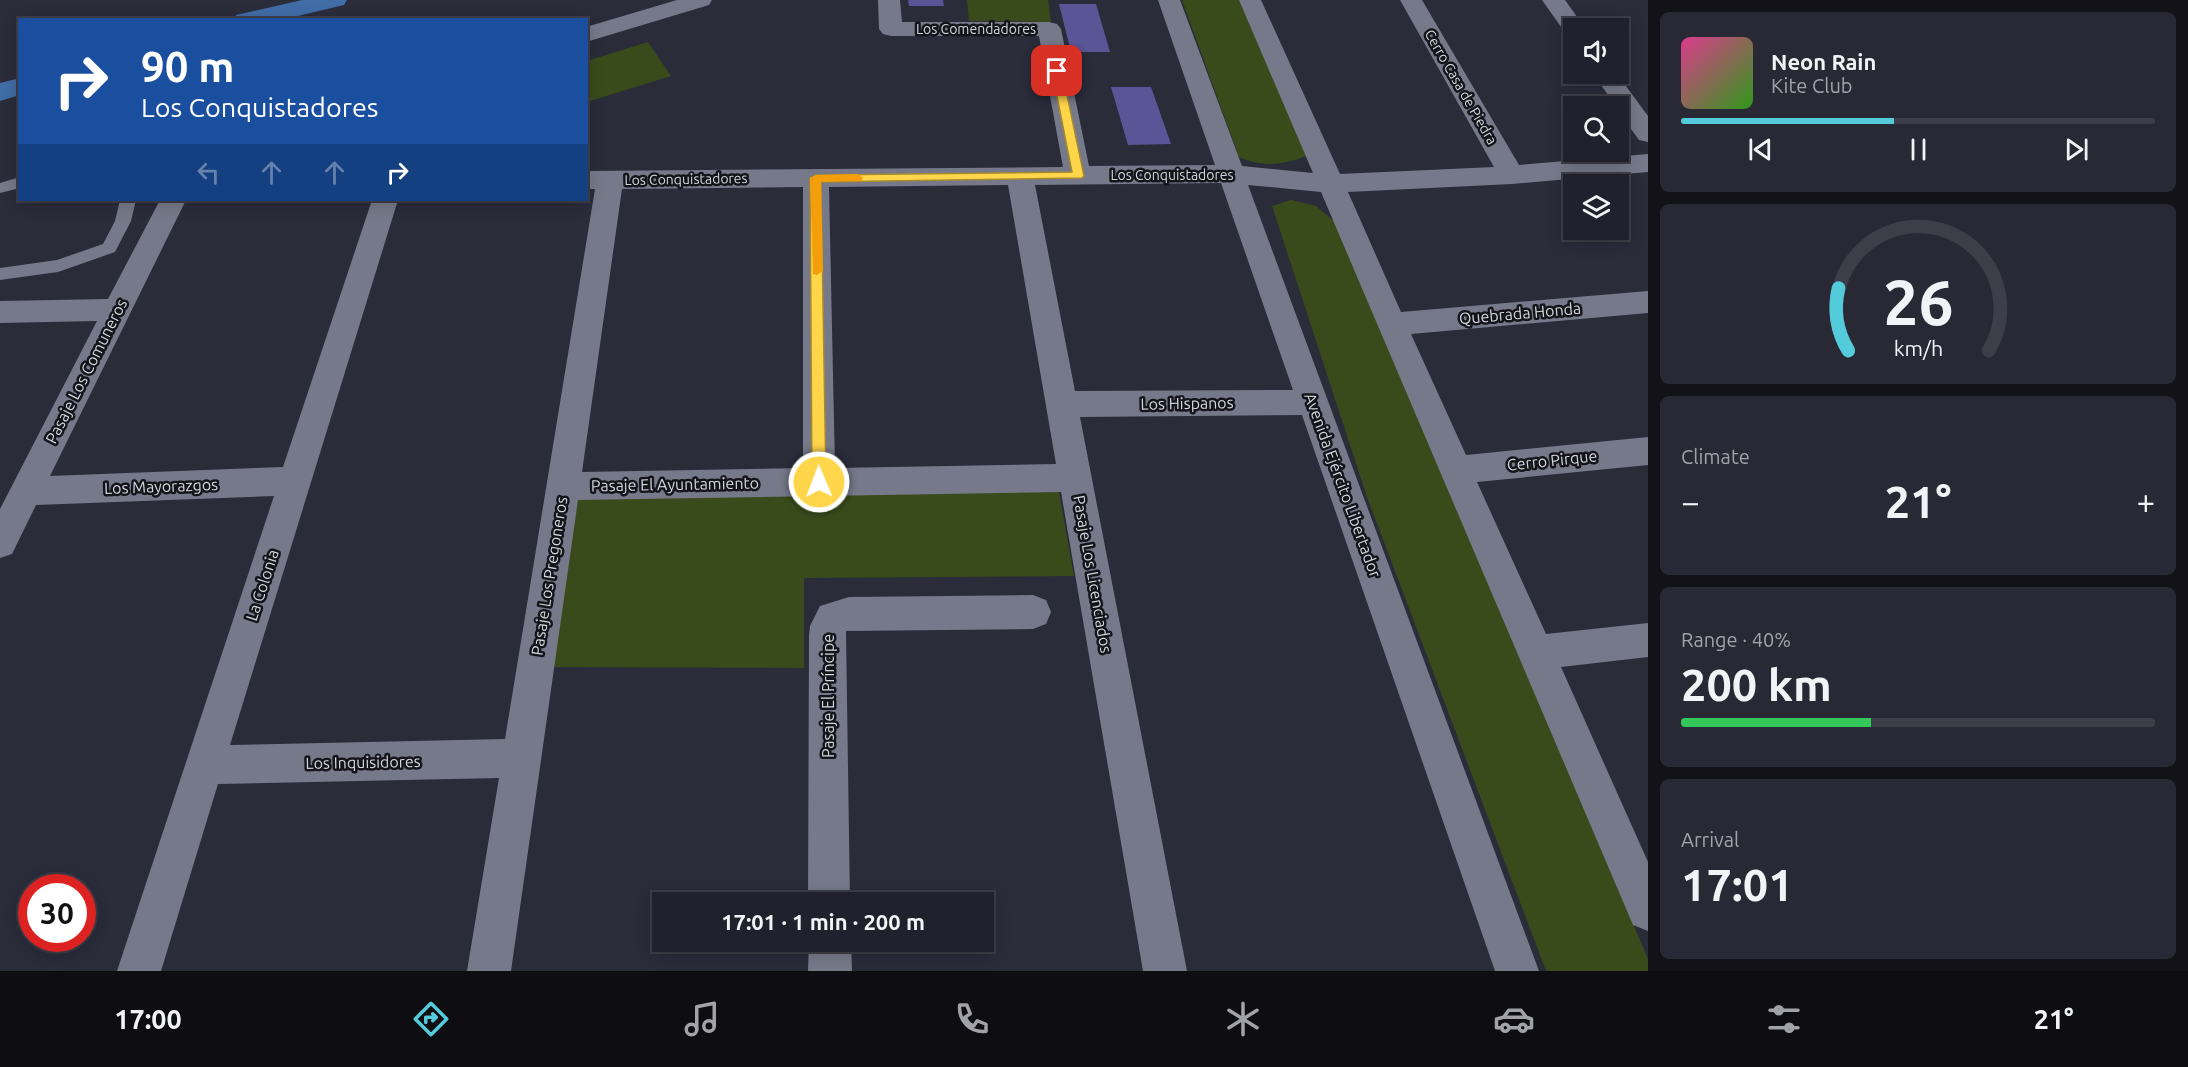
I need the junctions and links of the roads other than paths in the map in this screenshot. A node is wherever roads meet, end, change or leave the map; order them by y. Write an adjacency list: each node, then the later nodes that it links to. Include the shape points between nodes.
1 (701, 0): 8 (street)
2 (889, 0): 15 (street, Los Comendadores, via 891,29 1049,29)
3 (1169, 0): 12 (street, Avenida Ejército Libertador)
4 (1250, 0): 19 (street)
5 (1411, 0): 13 (street, Cerro Casa de Piedra)
6 (1553, 0): 7 (street)
7 (1566, 18)
8 (588, 34)
9 (1612, 84): 10 (street)
10 (1648, 134)
11 (1648, 163): 13 (street, Los Conquistadores)
12 (1232, 174): 15 (street, Los Conquistadores); 19 (street, Los Conquistadores); 29 (street, Avenida Ejército Libertador)
13 (1512, 174): 19 (street, Los Conquistadores)
14 (1020, 176): 15 (street, Los Conquistadores); 16 (street, Los Conquistadores); 30 (street, Pasaje Los Licenciados)
15 (1078, 176)
16 (816, 178): 17 (street, Los Conquistadores); 35 (street)
17 (598, 180): 36 (street, Pasaje Los Pregoneros)
18 (18, 183): 20 (lane)
19 (1330, 183): 28 (street)
20 (0, 188)
21 (128, 201): 24 (lane, via 109,248 58,266)
22 (172, 201): 26 (street, Pasaje Los Comuneros)
23 (385, 201): 34 (street, La Colonia)
24 (0, 274)
25 (1648, 302): 28 (street, Quebrada Honda)
26 (117, 310): 27 (street); 37 (street, Pasaje Los Comuneros)
27 (0, 312)
28 (1393, 324): 32 (street)
29 (1313, 402): 30 (street, Los Hispanos); 51 (street, Avenida Ejército Libertador)
30 (1062, 404): 33 (street, Pasaje Los Licenciados)
31 (1648, 451): 32 (street, Cerro Pirque)
32 (1456, 470): 41 (street)
33 (1075, 478): 35 (street, Pasaje El Ayuntamiento); 50 (street, Pasaje Los Licenciados)
34 (296, 481): 37 (street, Los Mayorazgos); 43 (street, La Colonia)
35 (819, 482): 36 (street, Pasaje El Ayuntamiento)
36 (563, 486): 42 (street, Pasaje Los Pregoneros)
37 (26, 490): 38 (street, Pasaje Los Comuneros)
38 (0, 543)
39 (1033, 612): 44 (street, Pasaje El Príncipe, via 849,614 833,618 827,636)
40 (1648, 640): 41 (street)
41 (1536, 653): 45 (street)
42 (522, 758): 43 (street, Los Inquisidores); 48 (street, Pasaje Los Pregoneros)
43 (205, 765): 47 (street, La Colonia)
44 (829, 892)
45 (1644, 892)
46 (830, 952): 49 (street)
47 (139, 971)
48 (489, 971)
49 (830, 971)
50 (1165, 971)
51 (1517, 971)

